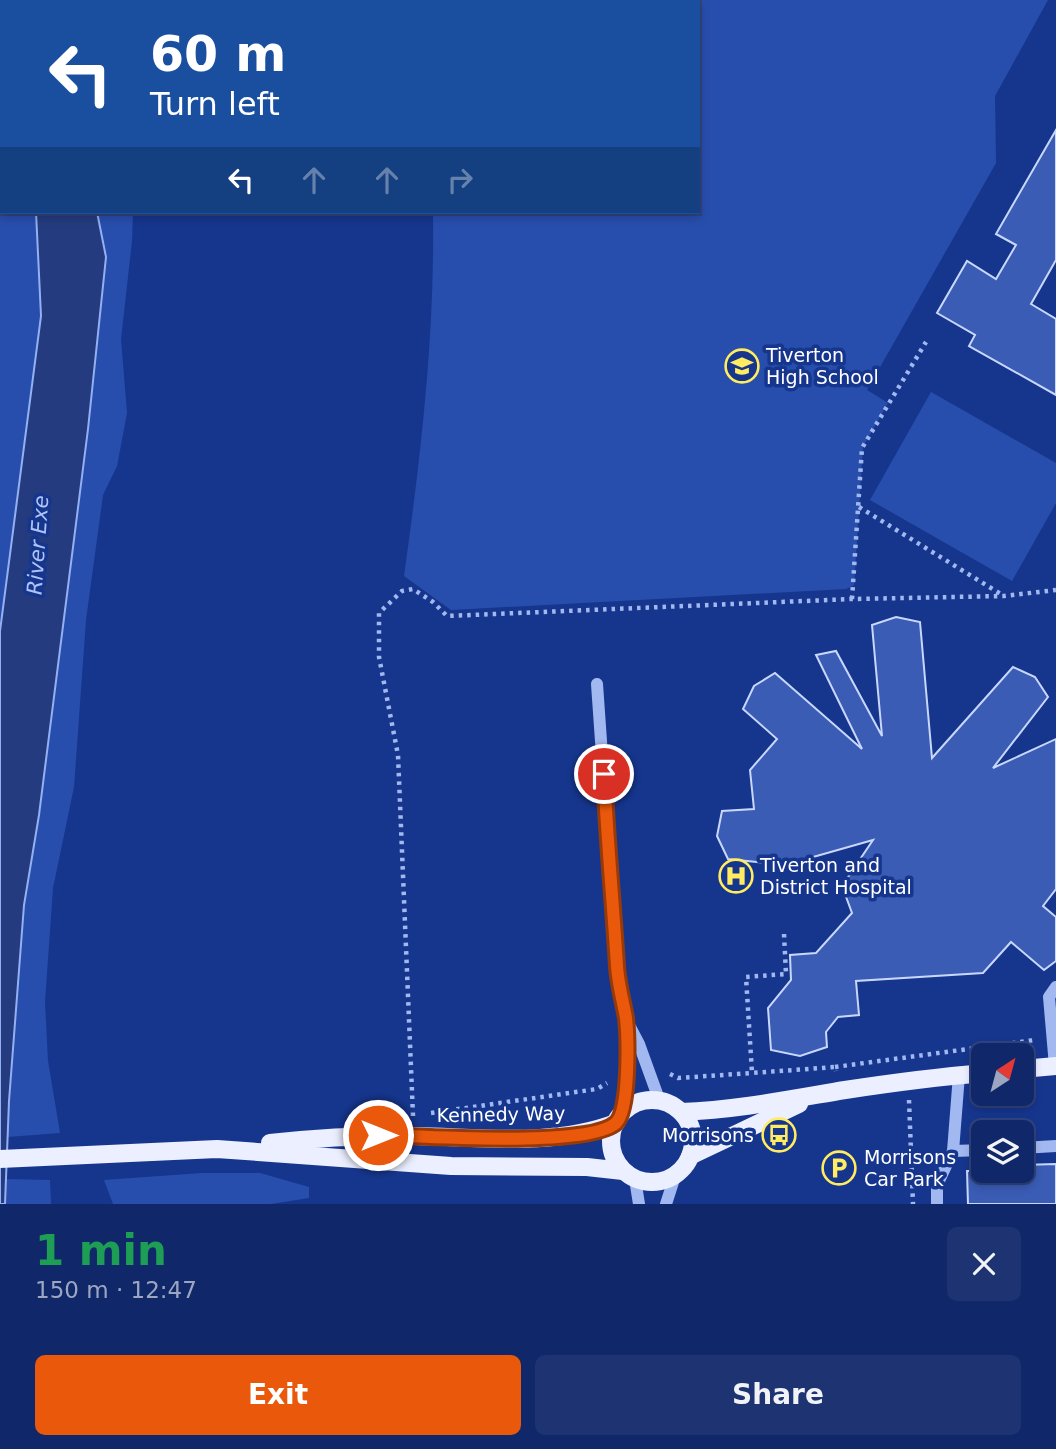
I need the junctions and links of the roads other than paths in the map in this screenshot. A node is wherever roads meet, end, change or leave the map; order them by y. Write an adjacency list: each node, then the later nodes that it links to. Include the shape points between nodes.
1 (597, 684): 3 (street, via 617,969)
2 (1056, 988): 4 (street, via 1049,997)
3 (626, 1019): 9 (street); 11 (street, via 626,1087)
4 (1055, 1066): 5 (main road)
5 (1034, 1068)
6 (971, 1074): 7 (main road)
7 (959, 1075): 8 (main road); 16 (street)
8 (811, 1098): 10 (main road); 17 (main road)
9 (660, 1102): 10 (main road); 11 (main road, via 644,1101)
10 (681, 1112): 17 (main road, via 694,1138)
11 (619, 1117): 14 (main road, Kennedy Way, via 593,1132 553,1138 365,1136); 19 (main road, via 611,1130 611,1149)
12 (1056, 1146): 13 (street)
13 (1034, 1147)
14 (217, 1149): 18 (main road, Kennedy Way); 19 (main road, Kennedy Way, via 451,1166 587,1167)
15 (971, 1150): 16 (street)
16 (953, 1151): 23 (street, via 937,1185)
17 (690, 1156): 20 (main road)
18 (0, 1159)
19 (629, 1175): 20 (main road, via 654,1183); 21 (street)
20 (675, 1176): 22 (street)
21 (639, 1204)
22 (666, 1204)
23 (937, 1204)

